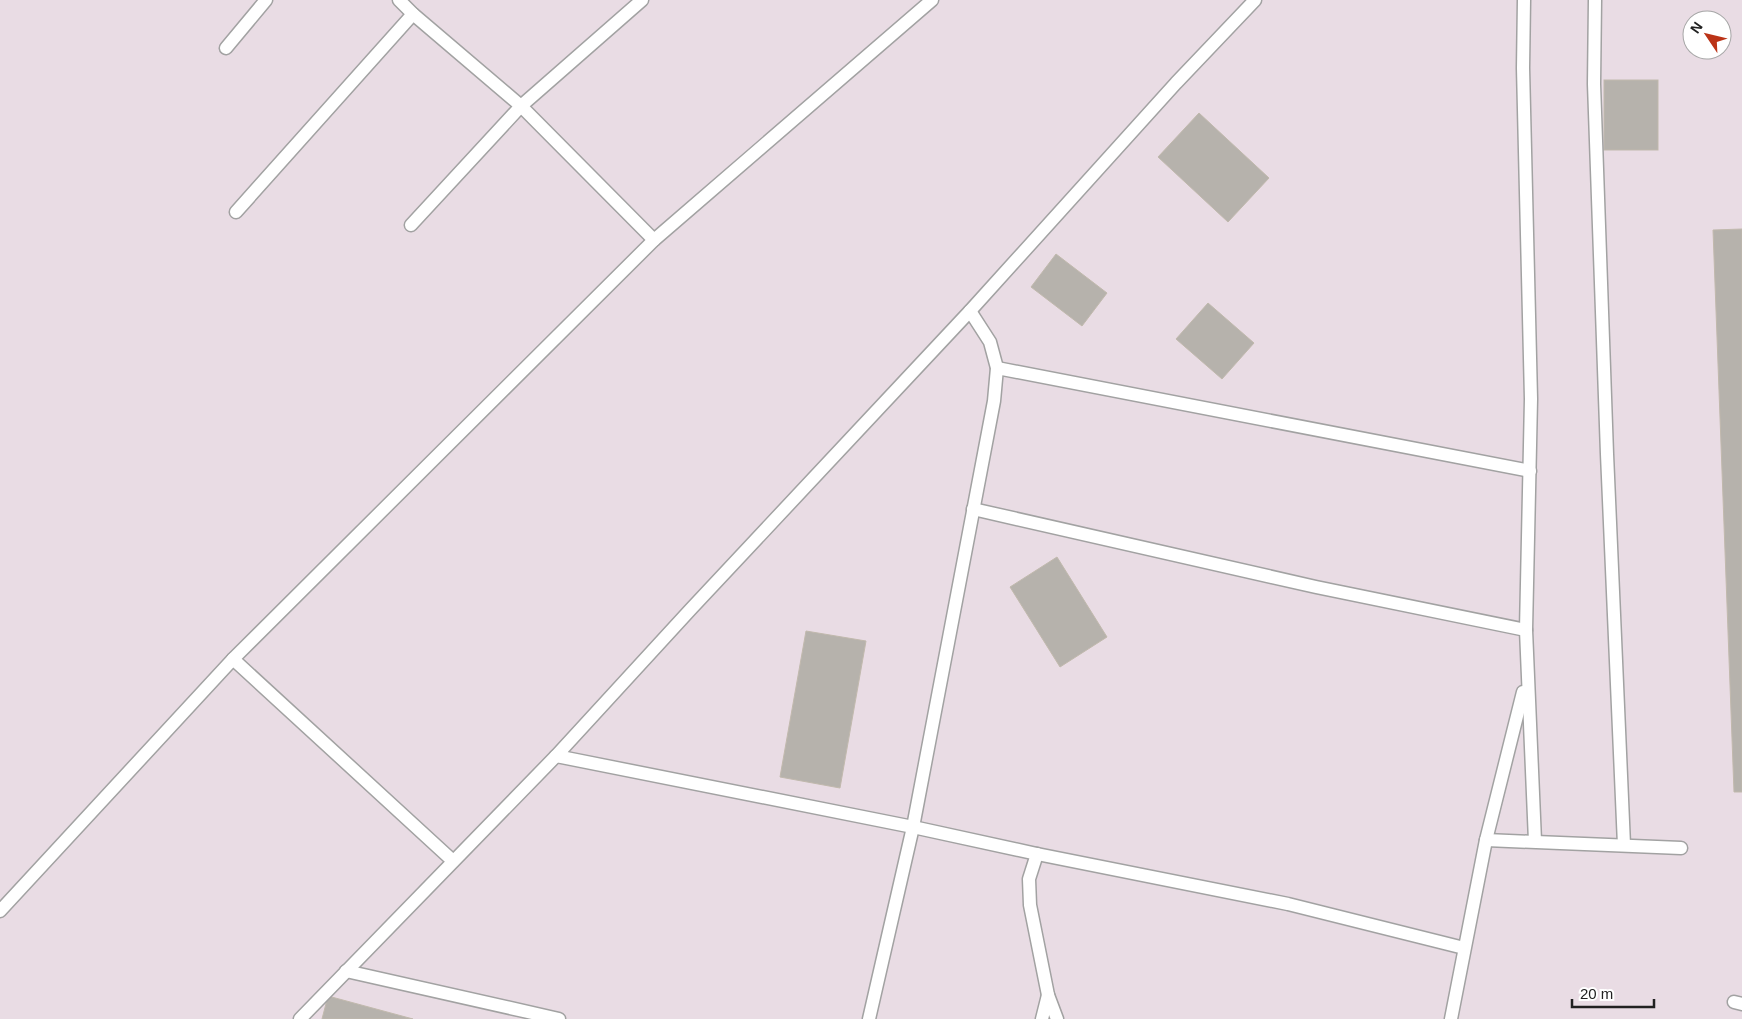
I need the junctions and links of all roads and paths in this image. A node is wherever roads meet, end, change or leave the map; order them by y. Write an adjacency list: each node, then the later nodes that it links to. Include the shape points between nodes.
1 (266, 0): 9 (lane)
2 (399, 0): 8 (lane)
3 (642, 0): 10 (lane)
4 (932, 0): 13 (lane)
5 (1254, 0): 14 (lane)
6 (1524, 0): 16 (lane)
7 (1595, 0): 25 (lane, via 1594,84)
8 (413, 14): 10 (lane); 11 (lane)
9 (226, 48)
10 (522, 106): 12 (lane); 13 (lane)
11 (236, 212)
12 (411, 225)
13 (654, 240): 19 (lane)
14 (970, 310): 15 (lane, via 990,342); 21 (lane)
15 (997, 368): 16 (lane); 17 (lane, via 994,401)
16 (1530, 471): 18 (lane)
17 (973, 509): 18 (lane, via 1316,587); 22 (lane)
18 (1526, 630): 20 (lane)
19 (233, 659): 28 (lane); 29 (lane)
20 (1527, 678): 23 (lane); 24 (lane)
21 (556, 756): 22 (lane); 28 (lane)
22 (913, 827): 27 (lane); 35 (lane)
23 (1486, 840): 24 (lane); 30 (lane)
24 (1534, 841): 25 (lane)
25 (1624, 845): 26 (lane)
26 (1681, 848)
27 (1037, 854): 30 (lane, via 1288,904); 32 (lane, via 1029,879 1030,905)
28 (453, 861): 31 (lane)
29 (0, 911)
30 (1464, 948): 38 (lane)
31 (346, 971): 33 (lane); 34 (lane)
32 (1048, 995): 36 (lane); 37 (lane)
33 (300, 1019)
34 (559, 1019)
35 (870, 1019)
36 (1042, 1019)
37 (1057, 1019)
38 (1451, 1019)

